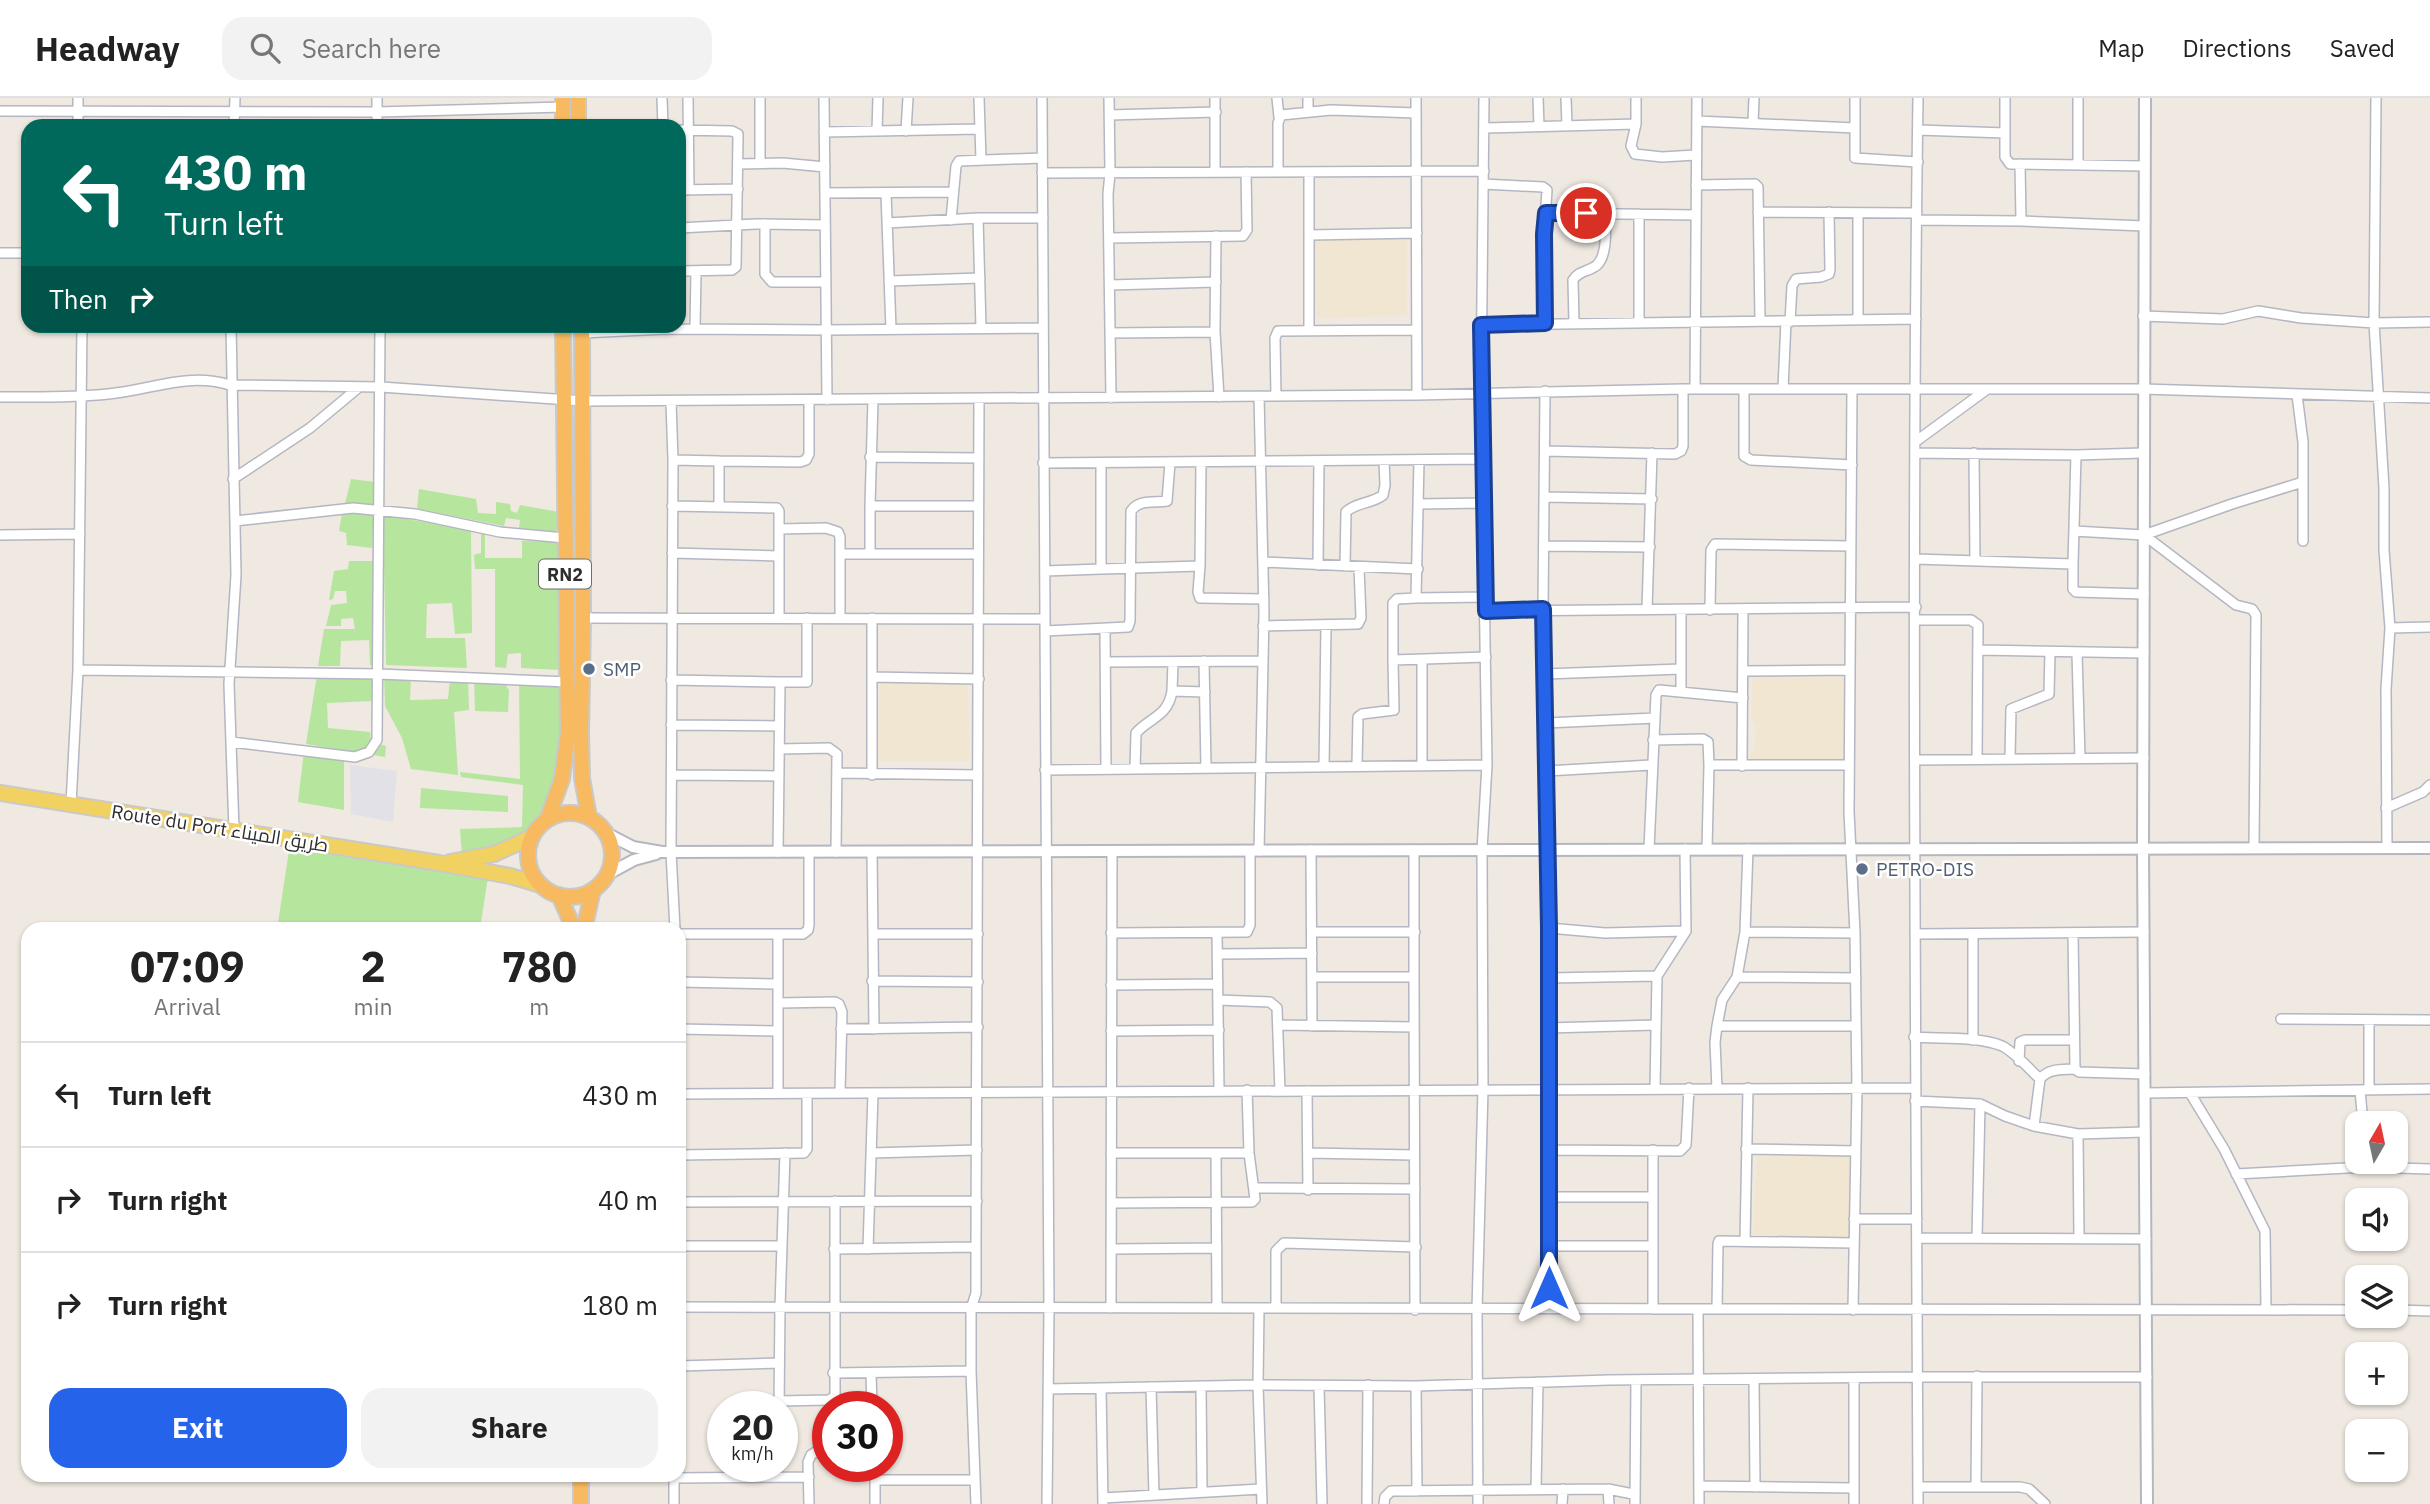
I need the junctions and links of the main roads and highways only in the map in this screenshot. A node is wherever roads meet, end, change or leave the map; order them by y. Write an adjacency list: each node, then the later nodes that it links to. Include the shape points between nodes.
1 (578, 98): 2 (highway)
2 (578, 119)
3 (563, 333): 7 (highway, RN2, via 568,732 559,788)
4 (582, 333): 6 (highway, RN2, via 582,778)
5 (0, 793): 9 (main road, Route du Port طريق الميناء)
6 (589, 817): 7 (highway, via 564,813); 11 (highway, via 606,832 612,850 608,874)
7 (547, 820): 8 (highway)
8 (532, 837): 9 (main road, Route du Port طريق الميناء, via 480,858); 10 (highway, via 529,863)
9 (439, 863): 10 (main road, Route du Port طريق الميناء)
10 (541, 885): 12 (highway)
11 (593, 890): 12 (highway); 14 (highway)
12 (559, 895): 13 (highway)
13 (571, 922)
14 (585, 922)
15 (581, 1482): 16 (highway)
16 (582, 1504)

